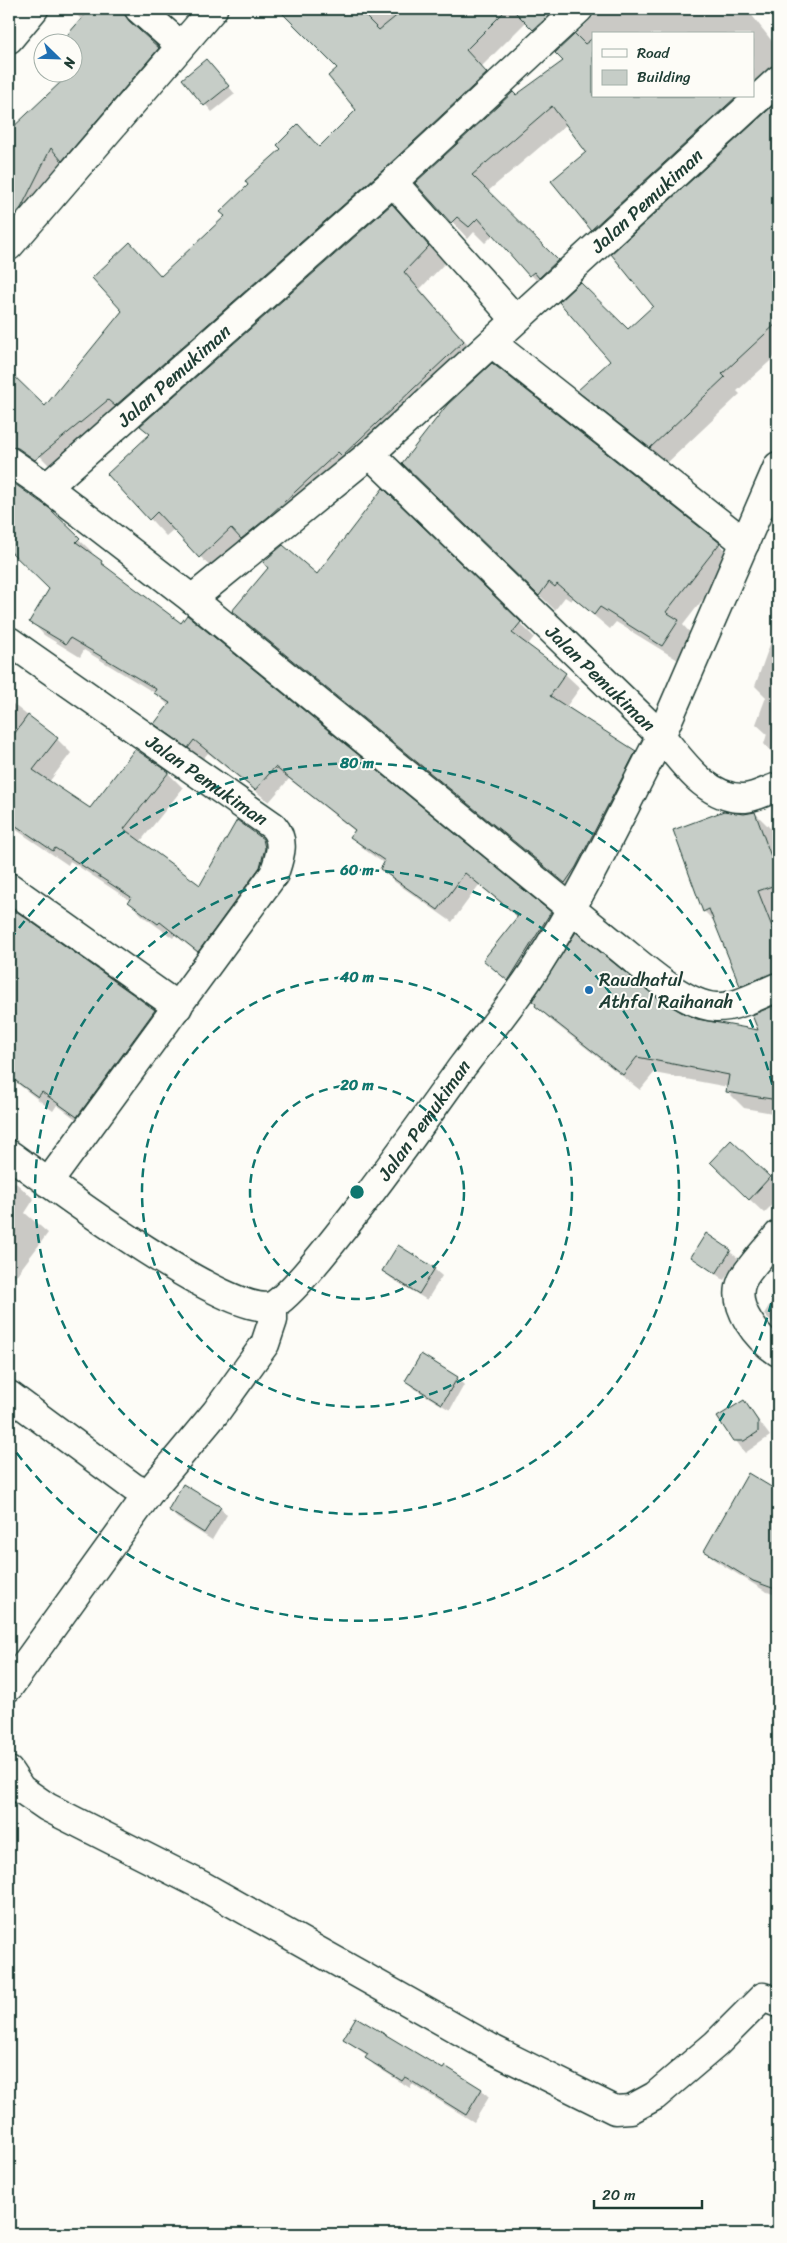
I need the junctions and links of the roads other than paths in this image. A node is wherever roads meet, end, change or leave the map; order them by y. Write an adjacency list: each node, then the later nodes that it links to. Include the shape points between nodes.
1 (34, 9): 5 (street)
2 (139, 9): 6 (street)
3 (213, 9): 6 (street)
4 (580, 9): 8 (street, Jalan Pemukiman)
5 (9, 39)
6 (180, 44): 9 (street)
7 (778, 80): 10 (street, Jalan Pemukiman)
8 (393, 182): 10 (street); 15 (street, Jalan Pemukiman)
9 (9, 246)
10 (515, 319): 11 (street, Jalan Pemukiman)
11 (492, 343): 12 (street, Jalan Pemukiman); 16 (street)
12 (370, 454): 17 (street, Jalan Pemukiman); 19 (street, Jalan Pemukiman)
13 (9, 462): 15 (street)
14 (778, 466): 16 (street, Jalan Pemukiman)
15 (47, 486): 17 (street)
16 (745, 543): 19 (street, Jalan Pemukiman)
17 (192, 599): 22 (street)
18 (9, 641): 24 (street, Jalan Pemukiman, via 273,826 280,835 282,848 274,874)
19 (661, 736): 20 (street, Jalan Pemukiman, via 699,780 711,788 745,798); 22 (street, Jalan Pemukiman)
20 (778, 787)
21 (9, 887): 24 (street)
22 (572, 908): 23 (street, via 693,1002 716,1007 733,1005); 28 (street, Jalan Pemukiman, via 536,968 342,1230)
23 (778, 987)
24 (178, 1007): 26 (street, Jalan Pemukiman)
25 (9, 1154): 26 (street)
26 (48, 1183): 28 (street, via 208,1287 243,1302)
27 (778, 1235): 29 (street, via 742,1281 740,1299 757,1334)
28 (273, 1306): 31 (street, via 273,1320 265,1344 216,1412)
29 (778, 1352)
30 (9, 1395): 31 (street, via 133,1487 143,1492)
31 (151, 1490): 32 (street)
32 (9, 1687)
33 (9, 1771): 34 (street, via 20,1789 47,1807 201,1886 494,2050 615,2110 631,2109 655,2096 716,2044 763,1997)
34 (778, 2002)

